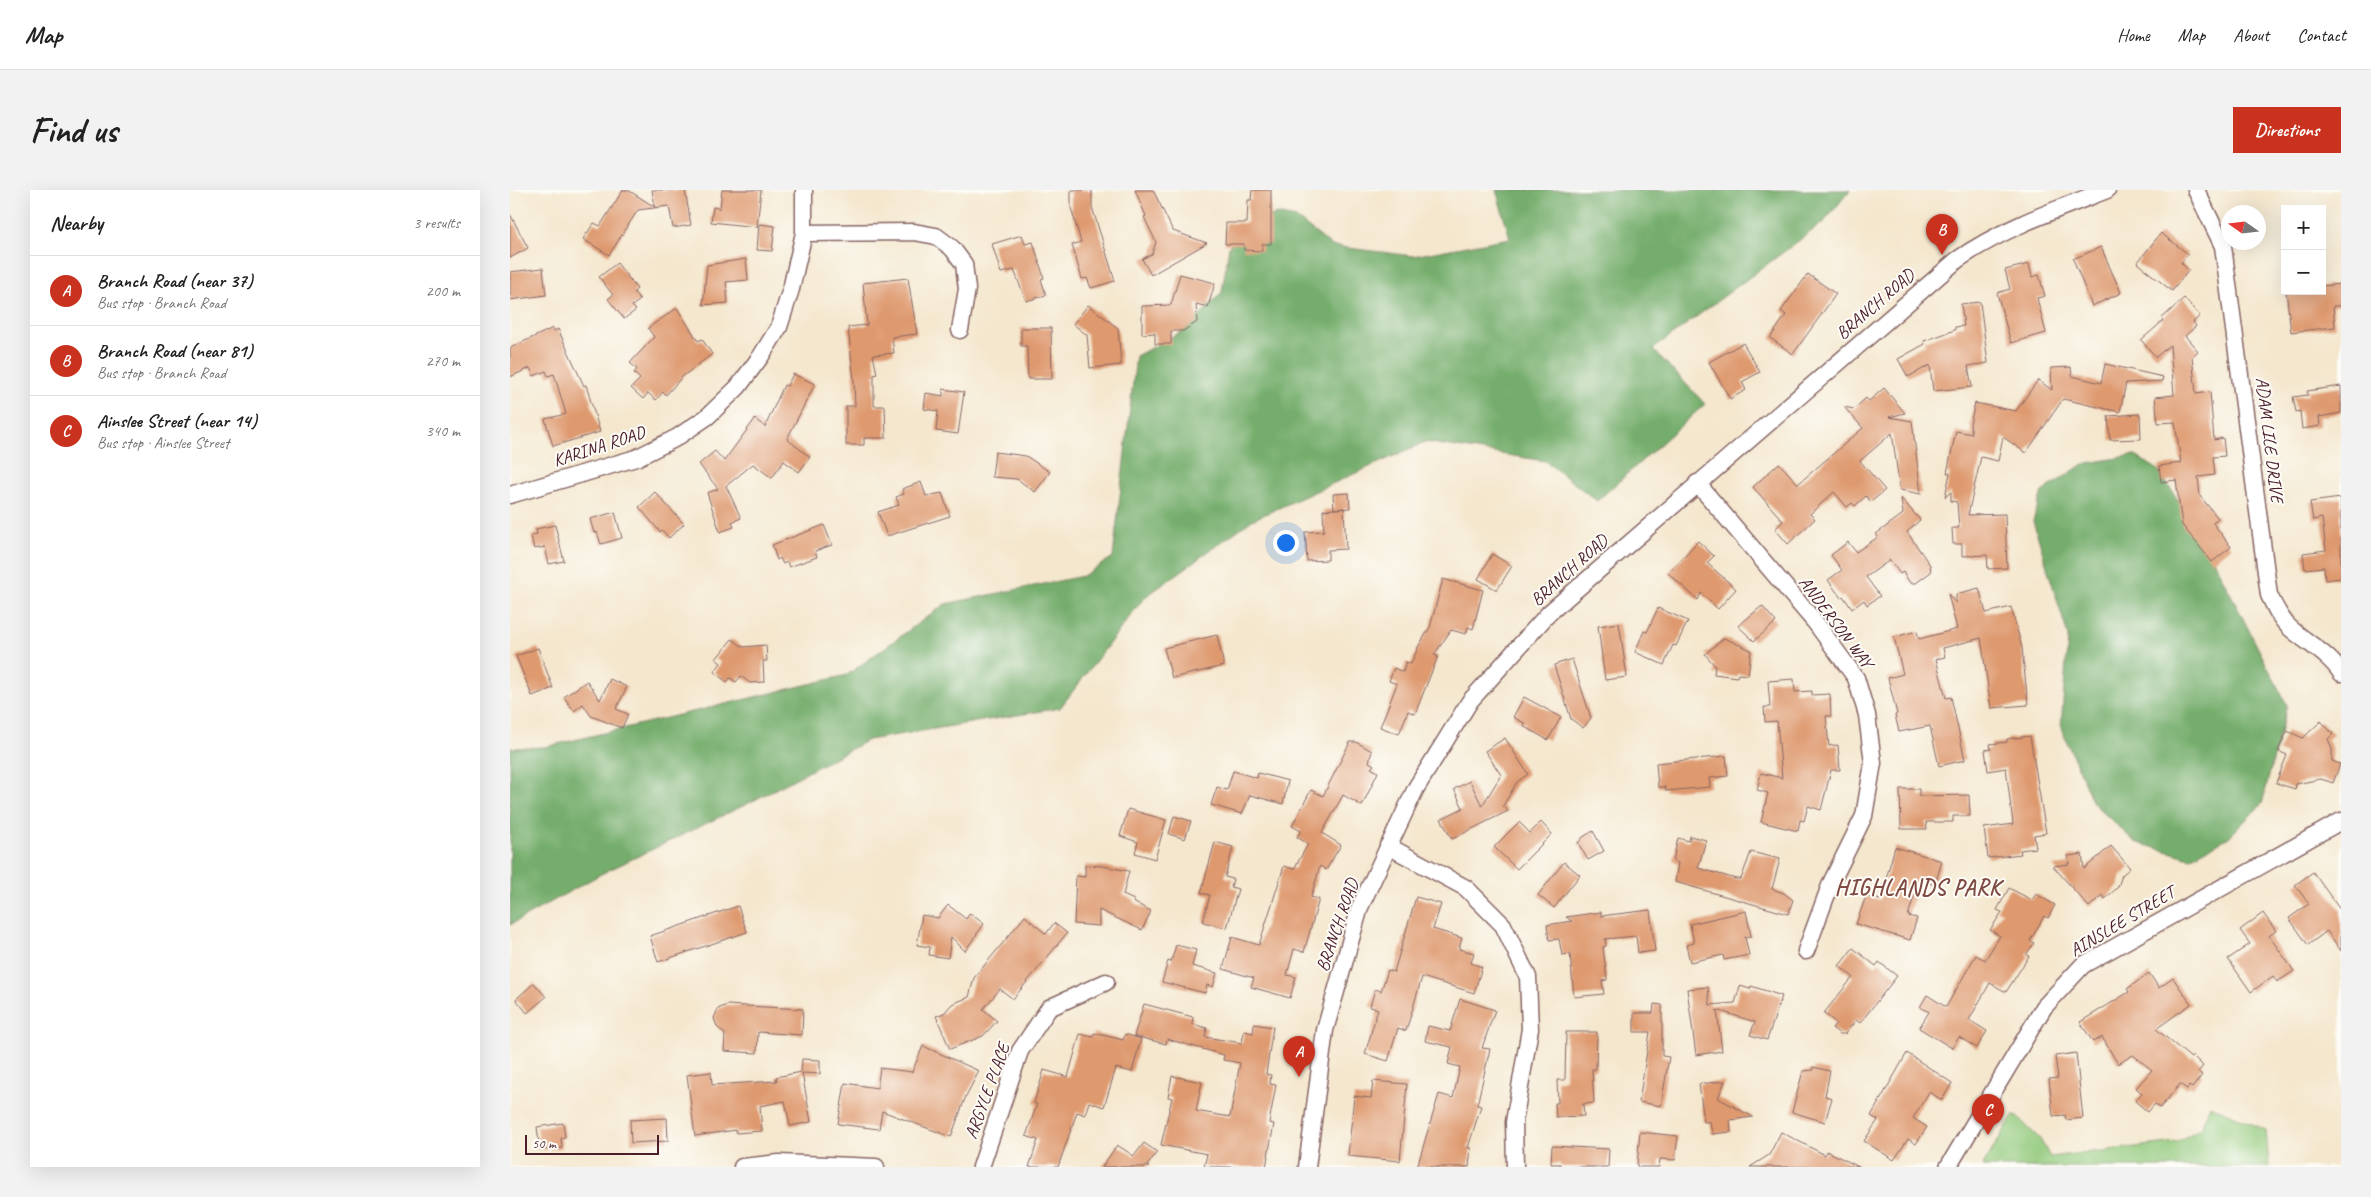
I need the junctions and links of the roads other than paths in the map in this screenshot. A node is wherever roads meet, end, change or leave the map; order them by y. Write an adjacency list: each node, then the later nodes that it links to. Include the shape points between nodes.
1 (804, 190): 4 (street, KARINA ROAD)
2 (2107, 190): 6 (street, BRANCH ROAD, via 2007,230 1957,260)
3 (2196, 190): 8 (street, ADAM LILE DRIVE, via 2223,246 2269,595 2289,627)
4 (804, 233): 5 (street, via 914,232 936,236 952,248 964,264 967,289); 7 (street, KARINA ROAD, via 779,326 738,387 707,417 676,438 636,458)
5 (960, 330)
6 (1697, 483): 10 (street, BRANCH ROAD, via 1549,613 1470,701 1416,788); 11 (street, ANDERSON WAY, via 1815,622 1856,678 1868,715 1874,763 1864,816 1832,882)
7 (510, 495)
8 (2341, 672)
9 (2341, 820): 18 (street, AINSLEE STREET, via 2099,954 2076,970 2044,1007)
10 (1388, 846): 16 (street, BRANCH ROAD, via 1360,907 1325,1030); 17 (street, via 1466,888 1503,925 1528,977 1530,1029 1515,1114)
11 (1806, 951)
12 (1106, 982): 15 (street, ARGYLE PLACE, via 1049,1008 1020,1051)
13 (742, 1167): 14 (street, via 779,1163)
14 (876, 1167)
15 (980, 1167)
16 (1307, 1167)
17 (1515, 1167)
18 (1948, 1167)

